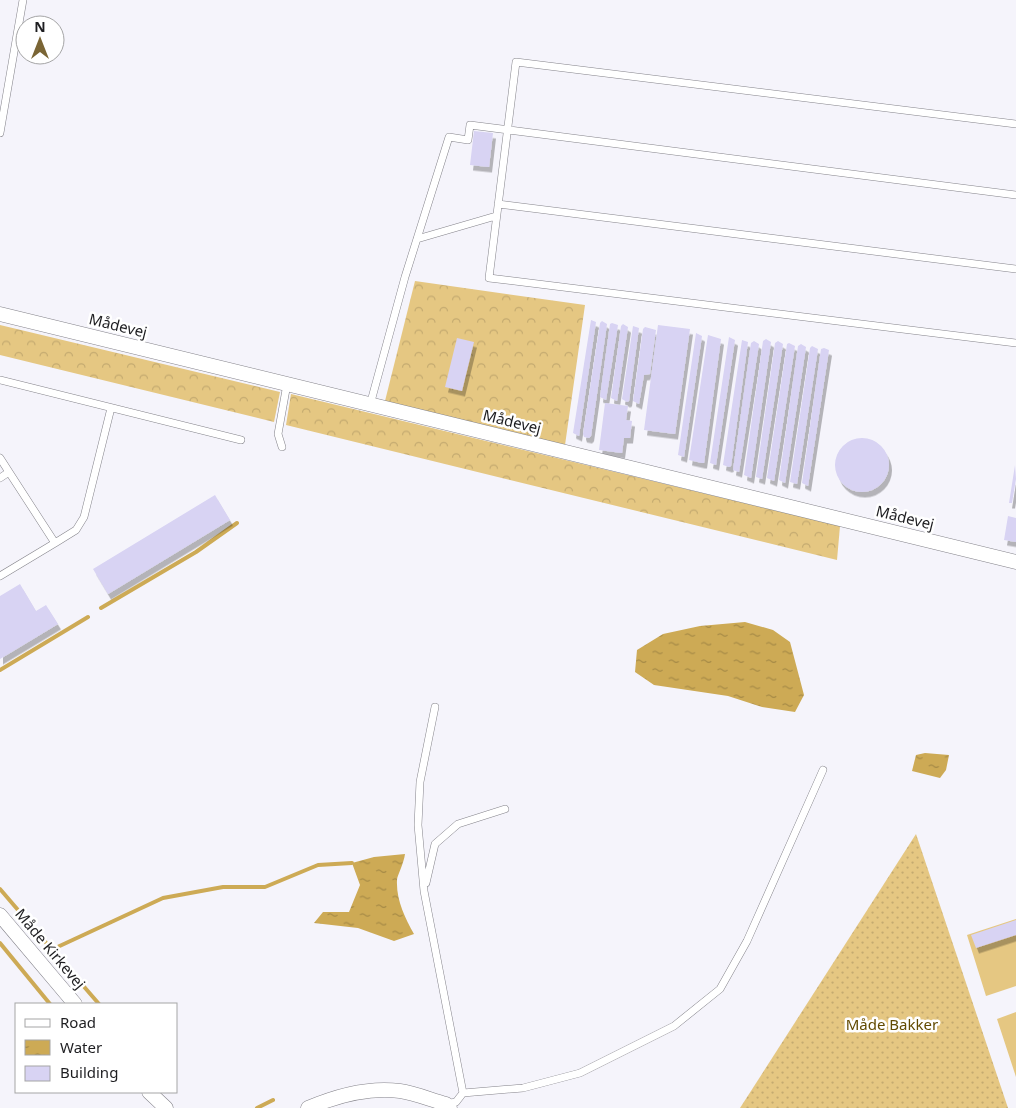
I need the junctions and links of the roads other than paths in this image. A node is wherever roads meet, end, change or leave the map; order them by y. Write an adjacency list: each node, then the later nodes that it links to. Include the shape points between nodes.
1 (23, 0): 4 (lane)
2 (1016, 124): 3 (lane, via 516,62)
3 (507, 130): 5 (lane); 6 (lane); 8 (lane, via 470,125 468,140 450,137)
4 (0, 133)
5 (1016, 194)
6 (498, 204): 7 (lane); 9 (lane)
7 (496, 216): 8 (lane); 11 (lane, via 489,278)
8 (418, 239): 14 (lane)
9 (1016, 269)
10 (0, 314): 13 (street, Mådevej)
11 (1016, 343)
12 (0, 380): 15 (lane)
13 (287, 384): 14 (street, Mådevej); 17 (lane, via 278,434)
14 (370, 404): 22 (street, Mådevej)
15 (111, 408): 16 (lane); 21 (lane, via 84,518 76,530)
16 (241, 440)
17 (282, 447)
18 (0, 458): 19 (lane)
19 (9, 472): 20 (lane); 21 (lane)
20 (0, 478)
21 (54, 543): 23 (lane)
22 (1016, 562)
23 (0, 576)
24 (435, 706): 27 (lane, via 420,782 418,825)
25 (823, 770): 31 (lane, via 747,941 720,989 674,1026 580,1073 523,1088)
26 (505, 809): 27 (lane, via 458,824 435,844)
27 (424, 891): 31 (lane)
28 (0, 916): 29 (street, Måde Kirkevej)
29 (74, 1003)
30 (151, 1093): 33 (street)
31 (463, 1093): 32 (lane)
32 (448, 1106): 34 (street, via 402,1091 387,1091 352,1094)
33 (166, 1108)
34 (308, 1108)

